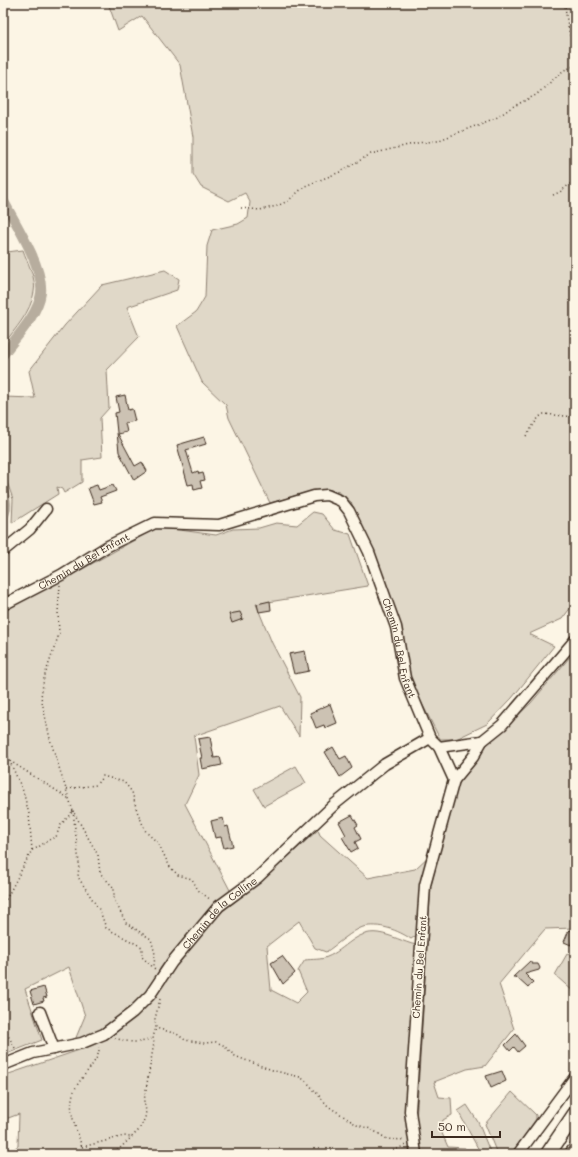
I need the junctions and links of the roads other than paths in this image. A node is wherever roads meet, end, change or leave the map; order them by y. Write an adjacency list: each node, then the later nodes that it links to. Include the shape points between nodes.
1 (46, 509): 2 (street, via 30,529)
2 (3, 551)
3 (3, 605): 5 (street, Chemin du Bel Enfant, via 61,575 108,546 155,523 219,526 314,496 327,495 341,501 349,511 369,552 396,627 405,678)
4 (575, 640): 6 (street, via 502,725)
5 (430, 738): 7 (street, Chemin du Bel Enfant); 10 (street, Chemin de la Colline, via 385,764 335,804 258,878 219,906 183,948 150,995 132,1012 101,1035 82,1043)
6 (482, 741): 7 (street); 8 (street, via 473,757)
7 (439, 747): 8 (street, Chemin du Bel Enfant)
8 (454, 780): 15 (street, Chemin du Bel Enfant, via 425,886 410,1111)
9 (40, 1012): 10 (street)
10 (54, 1049): 11 (street, Chemin de la Colline, via 32,1053)
11 (3, 1065)
12 (575, 1077): 16 (street)
13 (575, 1114): 17 (highway)
14 (575, 1150): 18 (highway)
15 (416, 1154)
16 (518, 1154)
17 (548, 1154)
18 (572, 1154)

